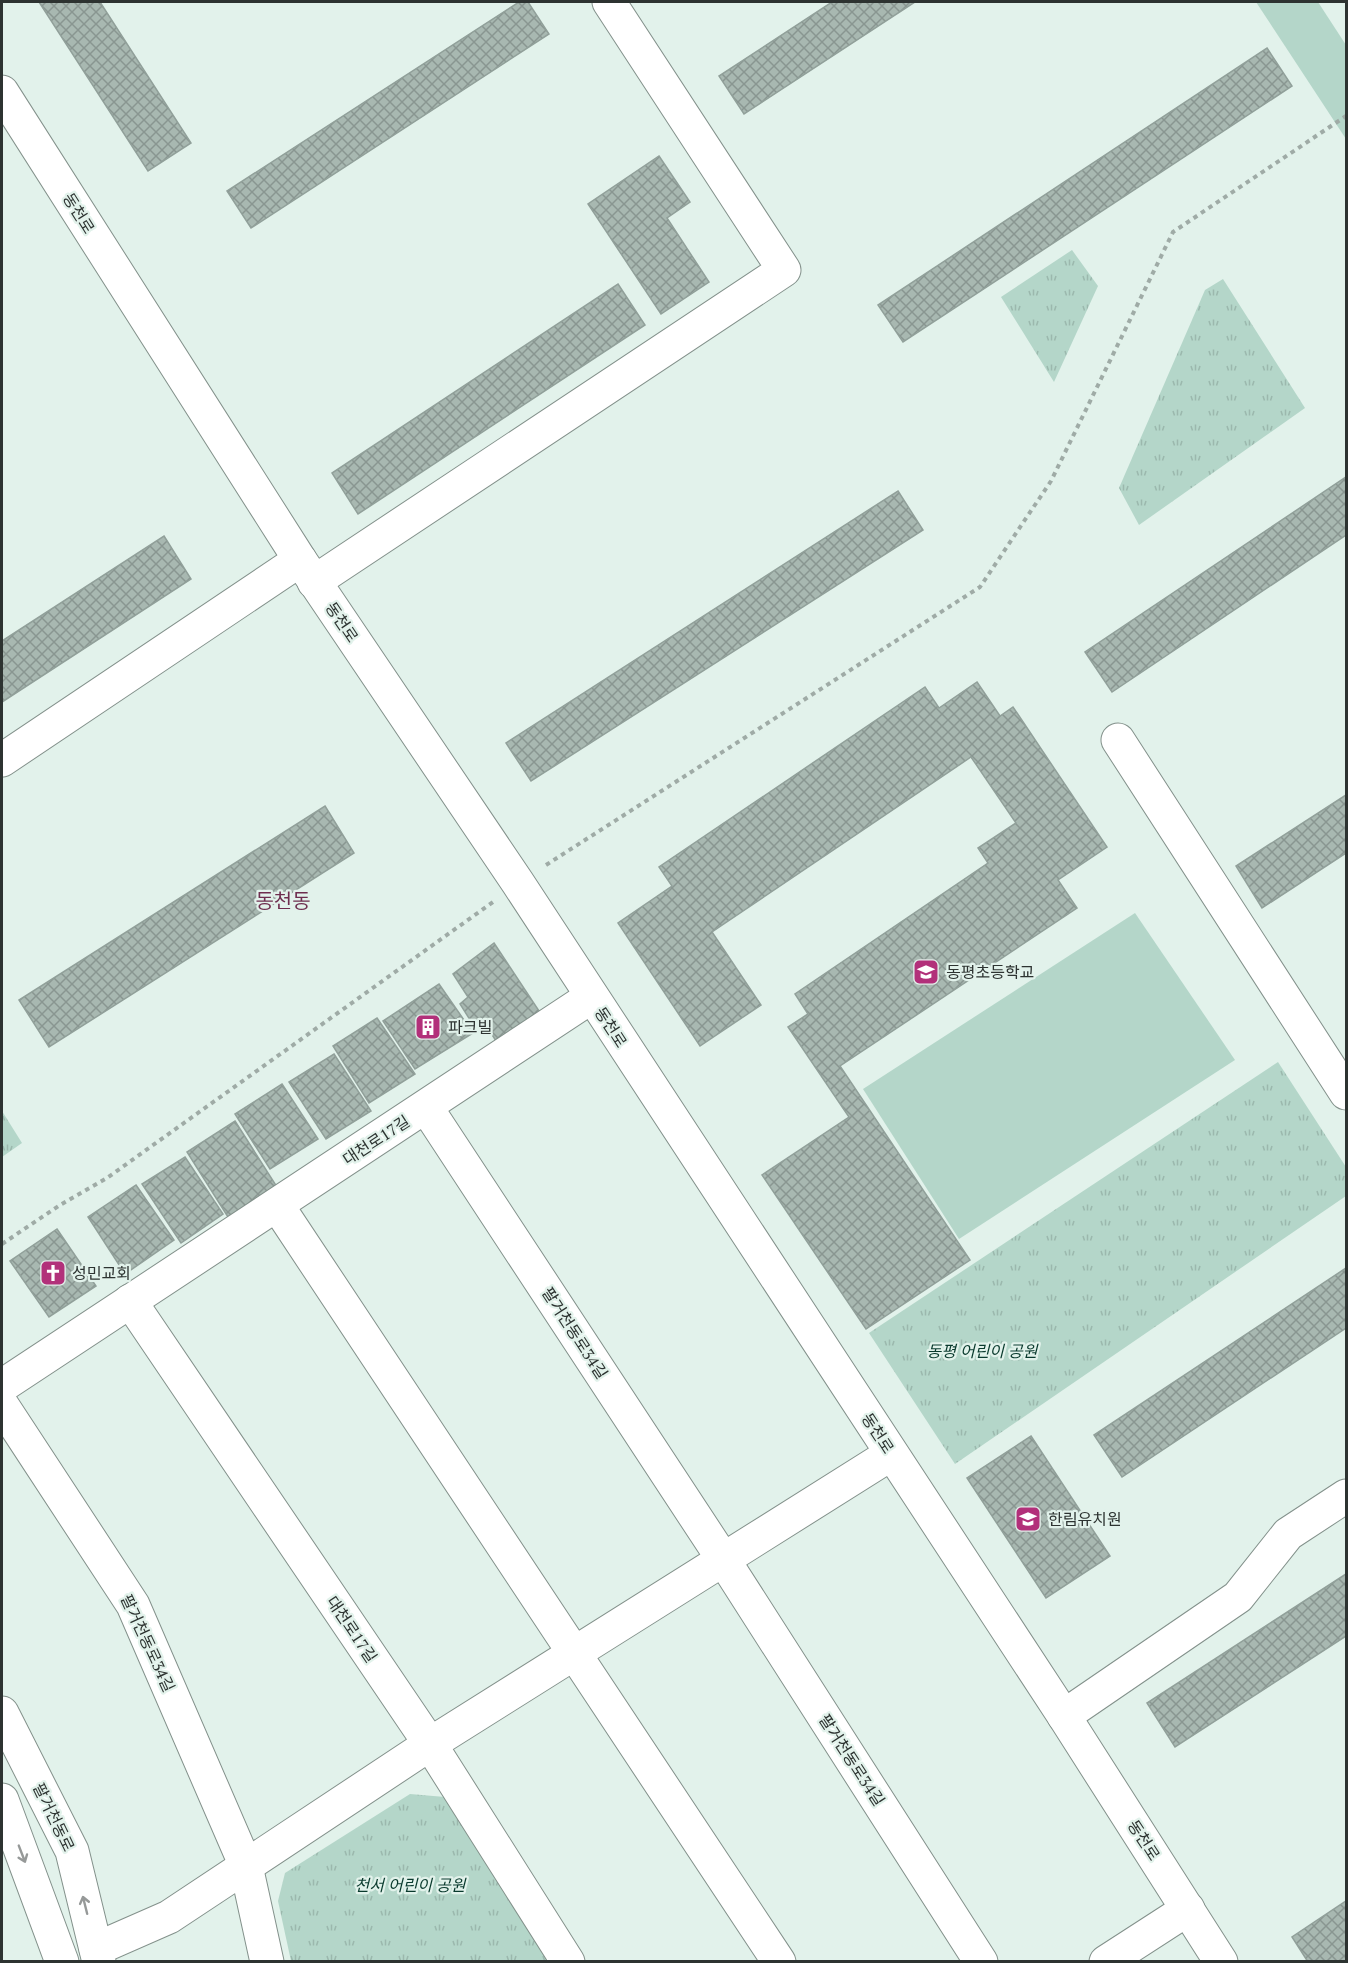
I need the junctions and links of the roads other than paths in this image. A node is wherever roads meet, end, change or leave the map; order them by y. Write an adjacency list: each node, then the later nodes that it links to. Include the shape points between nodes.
1 (609, 2): 3 (street, via 784,270)
2 (2, 92): 3 (street, 동천로)
3 (307, 571): 5 (street); 6 (street, 동천로)
4 (1118, 740): 7 (street)
5 (2, 760)
6 (591, 997): 8 (street, 대천로17길); 13 (street, 동천로)
7 (1347, 1093)
8 (426, 1107): 9 (street, 대천로17길); 15 (street, 팔거천동로34길)
9 (277, 1205): 10 (street, 대천로17길); 16 (street)
10 (130, 1301): 11 (street, 대천로17길); 19 (street, 대천로17길)
11 (2, 1386)
12 (2, 1405): 21 (street, 팔거천동로34길, via 134,1605)
13 (891, 1454): 15 (street); 18 (street, 동천로)
14 (1347, 1496): 18 (street, via 1288,1534 1238,1597)
15 (723, 1559): 16 (street); 28 (street, 팔거천동로34길)
16 (573, 1654): 19 (street); 27 (street)
17 (2, 1713): 23 (street, 팔거천동로, one-way to 17, via 72,1851)
18 (1064, 1716): 22 (street, 동천로)
19 (430, 1744): 21 (street); 26 (street, 대천로17길)
20 (2, 1800): 24 (street, one-way to 24)
21 (246, 1866): 23 (street, via 169,1917); 25 (street, 팔거천동로34길)
22 (1188, 1909): 29 (street); 30 (street, 동천로)
23 (98, 1955)
24 (62, 1962)
25 (267, 1962)
26 (568, 1962)
27 (778, 1962)
28 (981, 1962)
29 (1106, 1962)
30 (1221, 1962)

